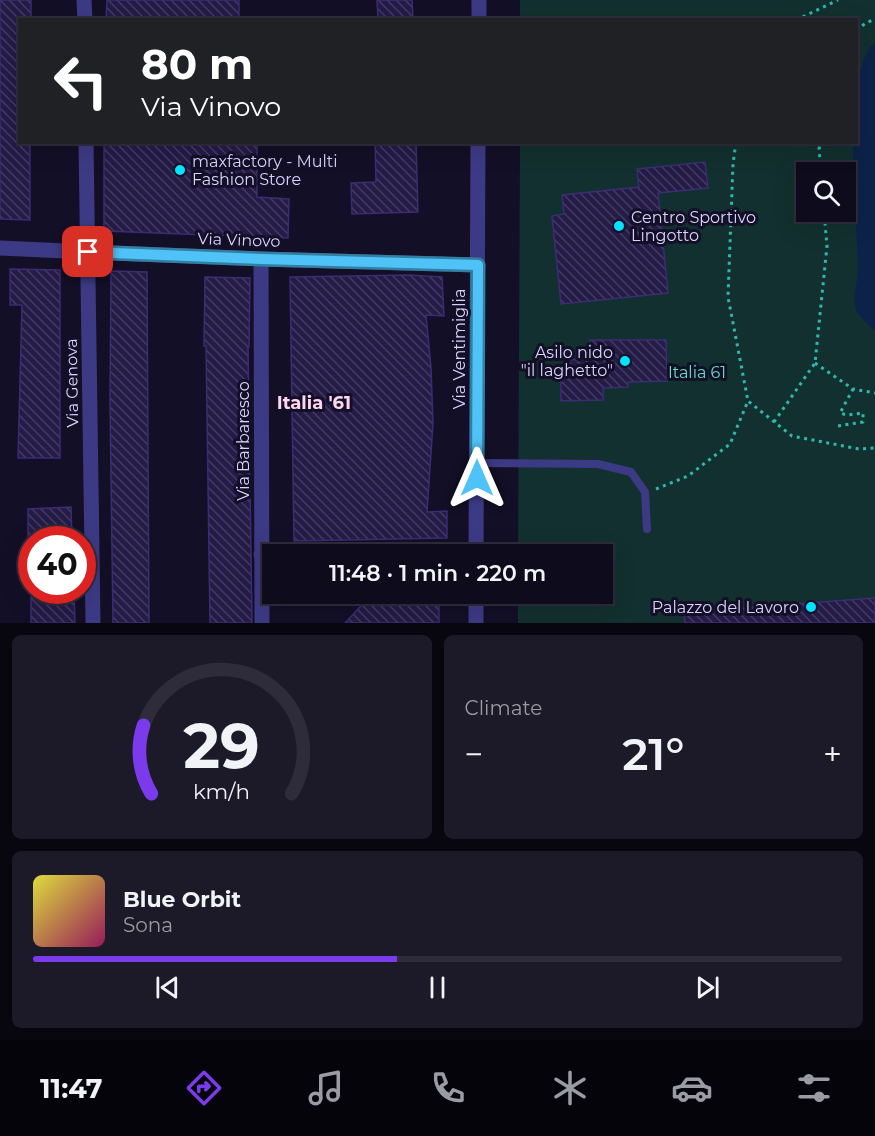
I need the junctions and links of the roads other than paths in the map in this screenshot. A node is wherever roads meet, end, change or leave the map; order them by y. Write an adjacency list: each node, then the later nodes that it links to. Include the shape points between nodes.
1 (84, 0): 3 (street)
2 (479, 0): 4 (street)
3 (84, 18)
4 (479, 18)
5 (86, 144): 8 (street, Via Genova)
6 (478, 144): 10 (street, Via Ventimiglia)
7 (0, 248): 8 (street, Via Vinovo)
8 (88, 252): 9 (street, Via Vinovo); 16 (street, Via Genova)
9 (261, 259): 10 (street, Via Vinovo); 14 (street, Via Barbaresco)
10 (478, 265): 11 (street, Via Ventimiglia)
11 (477, 463): 12 (lane, via 598,464 631,472 645,492); 13 (street, Via Ventimiglia)
12 (647, 529)
13 (476, 544)
14 (261, 554): 17 (street, Via Barbaresco)
15 (476, 604): 18 (street)
16 (93, 623)
17 (262, 623)
18 (476, 623)

